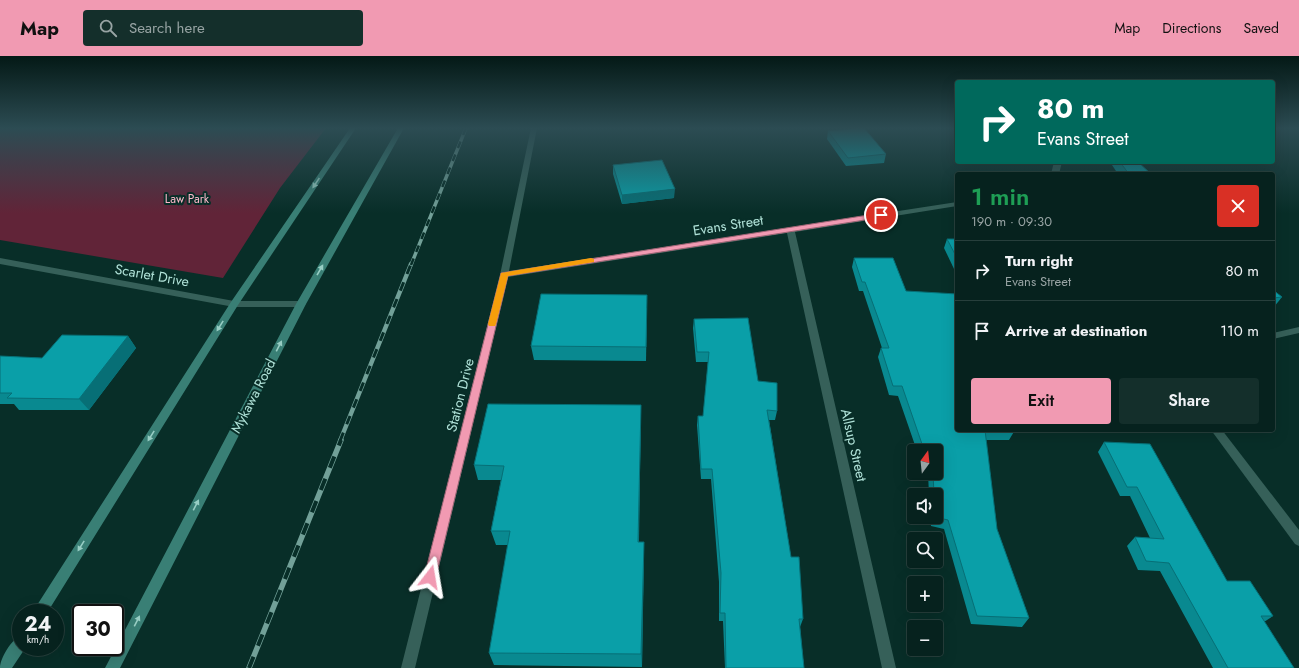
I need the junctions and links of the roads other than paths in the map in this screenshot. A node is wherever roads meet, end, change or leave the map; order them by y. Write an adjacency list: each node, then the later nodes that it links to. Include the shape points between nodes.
1 (335, 157): 8 (main road, one-way to 8)
2 (385, 157): 9 (main road, Mykawa Road, one-way to 2)
3 (528, 157): 7 (street, Station Drive)
4 (955, 204): 5 (street, Evans Street)
5 (790, 229): 7 (street, Evans Street); 19 (street, Allsup Street)
6 (0, 261): 8 (street, Scarlet Drive)
7 (504, 274): 18 (street, Station Drive)
8 (234, 304): 9 (street, Scarlet Drive); 14 (main road, one-way to 14)
9 (300, 304): 17 (main road, Mykawa Road, one-way to 9)
10 (1299, 330): 11 (street)
11 (1275, 336)
12 (1218, 432): 13 (street)
13 (1299, 540)
14 (45, 604)
15 (12, 656): 16 (main road)
16 (4, 668)
17 (112, 668)
18 (408, 668)
19 (889, 668)

